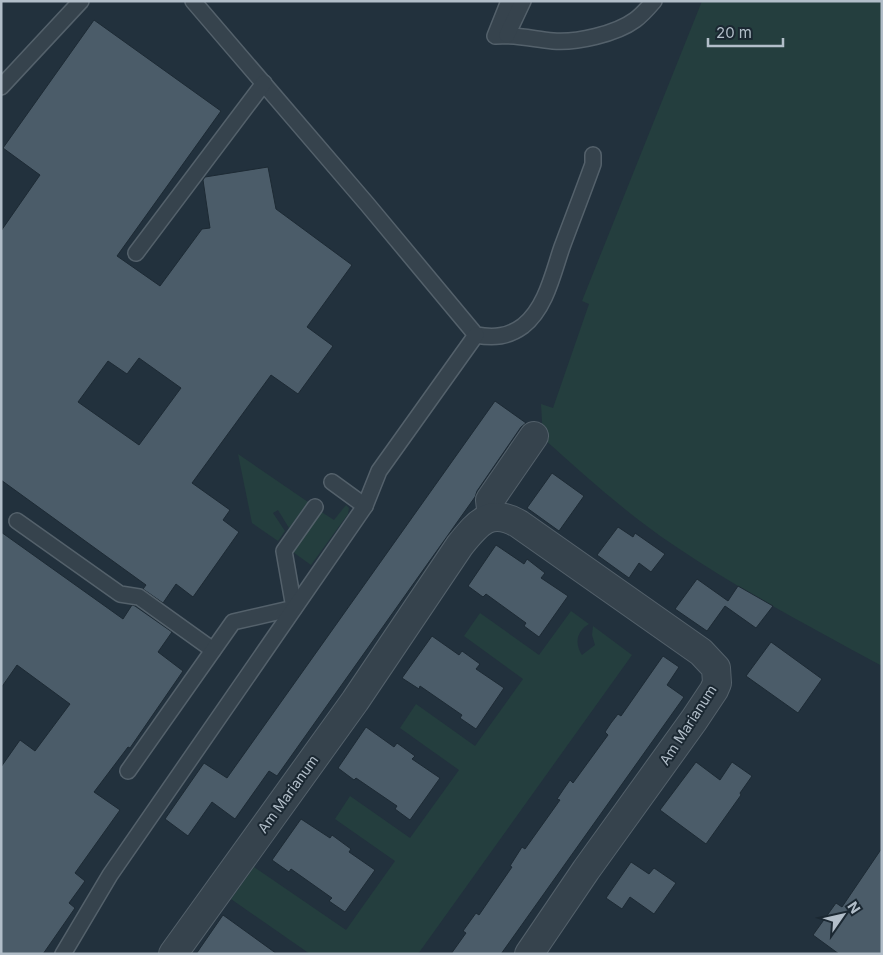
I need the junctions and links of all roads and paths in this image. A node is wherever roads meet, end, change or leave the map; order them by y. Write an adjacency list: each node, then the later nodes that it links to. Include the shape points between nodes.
1 (81, 1): 8 (lane)
2 (194, 1): 7 (lane)
3 (508, 1): 6 (lane)
4 (523, 1): 6 (lane)
5 (654, 1): 6 (lane, via 634,21 610,32 580,39 555,41)
6 (501, 36)
7 (264, 83): 10 (lane); 11 (lane)
8 (1, 87)
9 (593, 155): 11 (lane, via 593,164 543,299 534,315 512,333 500,337)
10 (136, 253)
11 (476, 335): 14 (lane, via 379,471)
12 (534, 436): 16 (street, via 490,500)
13 (332, 482): 14 (lane)
14 (365, 506): 18 (lane)
15 (315, 507): 18 (lane, via 284,551)
16 (492, 517): 22 (street, Am Marianum, via 476,525 460,545 355,701 208,889); 23 (street, Am Marianum, via 506,517 519,524 701,652 717,672 714,690)
17 (17, 521): 19 (lane, via 120,594 140,597)
18 (294, 608): 19 (lane, via 233,622); 21 (lane, via 110,875)
19 (213, 650): 20 (lane)
20 (128, 771)
21 (63, 954)
22 (173, 954)
23 (529, 954)

